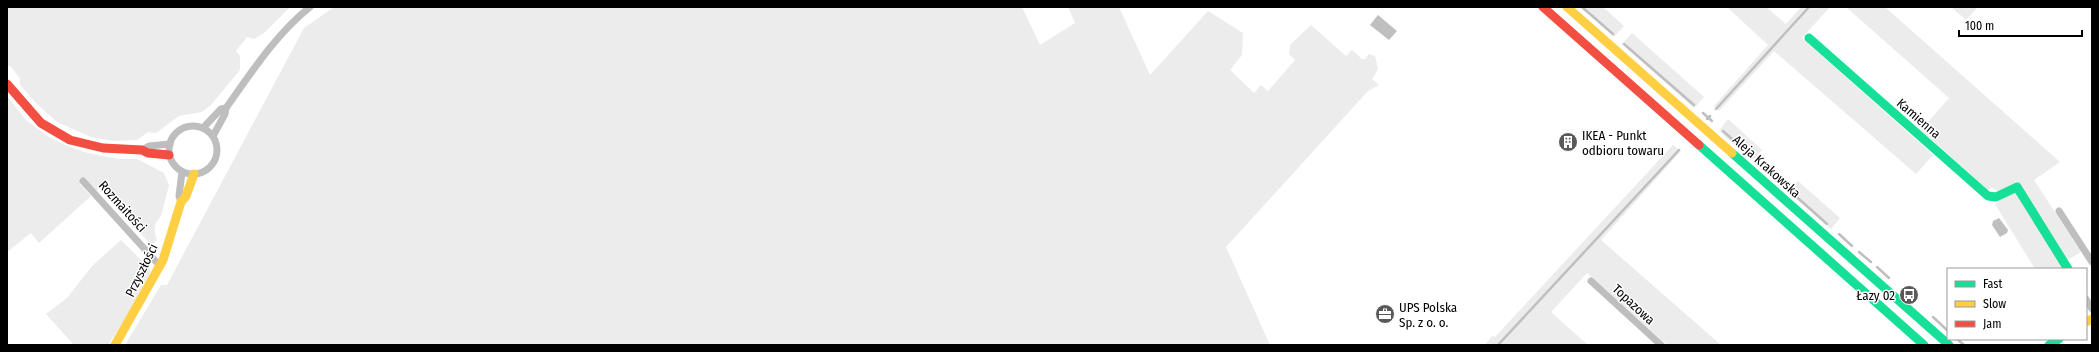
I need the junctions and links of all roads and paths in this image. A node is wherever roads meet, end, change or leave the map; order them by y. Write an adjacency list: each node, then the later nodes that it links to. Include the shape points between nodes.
1 (310, 7): 6 (street, via 270,47)
2 (1543, 7): 23 (main road)
3 (1567, 7): 24 (main road, Aleja Krakowska)
4 (1809, 38): 19 (main road, Kamienna, via 1988,196 1996,197 2017,187)
5 (7, 84): 10 (main road, via 35,117 49,128 78,143 114,149)
6 (226, 108): 7 (street, via 218,111); 8 (street)
7 (203, 128): 8 (street); 9 (street, via 184,128 174,134)
8 (213, 136): 13 (street, via 218,149 215,160 206,171)
9 (170, 144): 10 (street, via 148,146); 11 (street)
10 (142, 150): 11 (main road, via 151,154)
11 (169, 155): 12 (street, via 174,165)
12 (182, 172): 13 (street); 15 (street, Przyszłości, via 179,196)
13 (194, 174): 15 (main road, Przyszłości, via 186,196)
14 (84, 182): 18 (street, Rozmaitości)
15 (181, 202): 18 (main road, Przyszłości)
16 (2059, 212): 17 (street)
17 (2092, 262)
18 (160, 266): 21 (main road, Przyszłości)
19 (2067, 268)
20 (1591, 281): 22 (street, Topazowa)
21 (115, 345)
22 (1661, 345)
23 (1924, 345)
24 (1949, 345)

